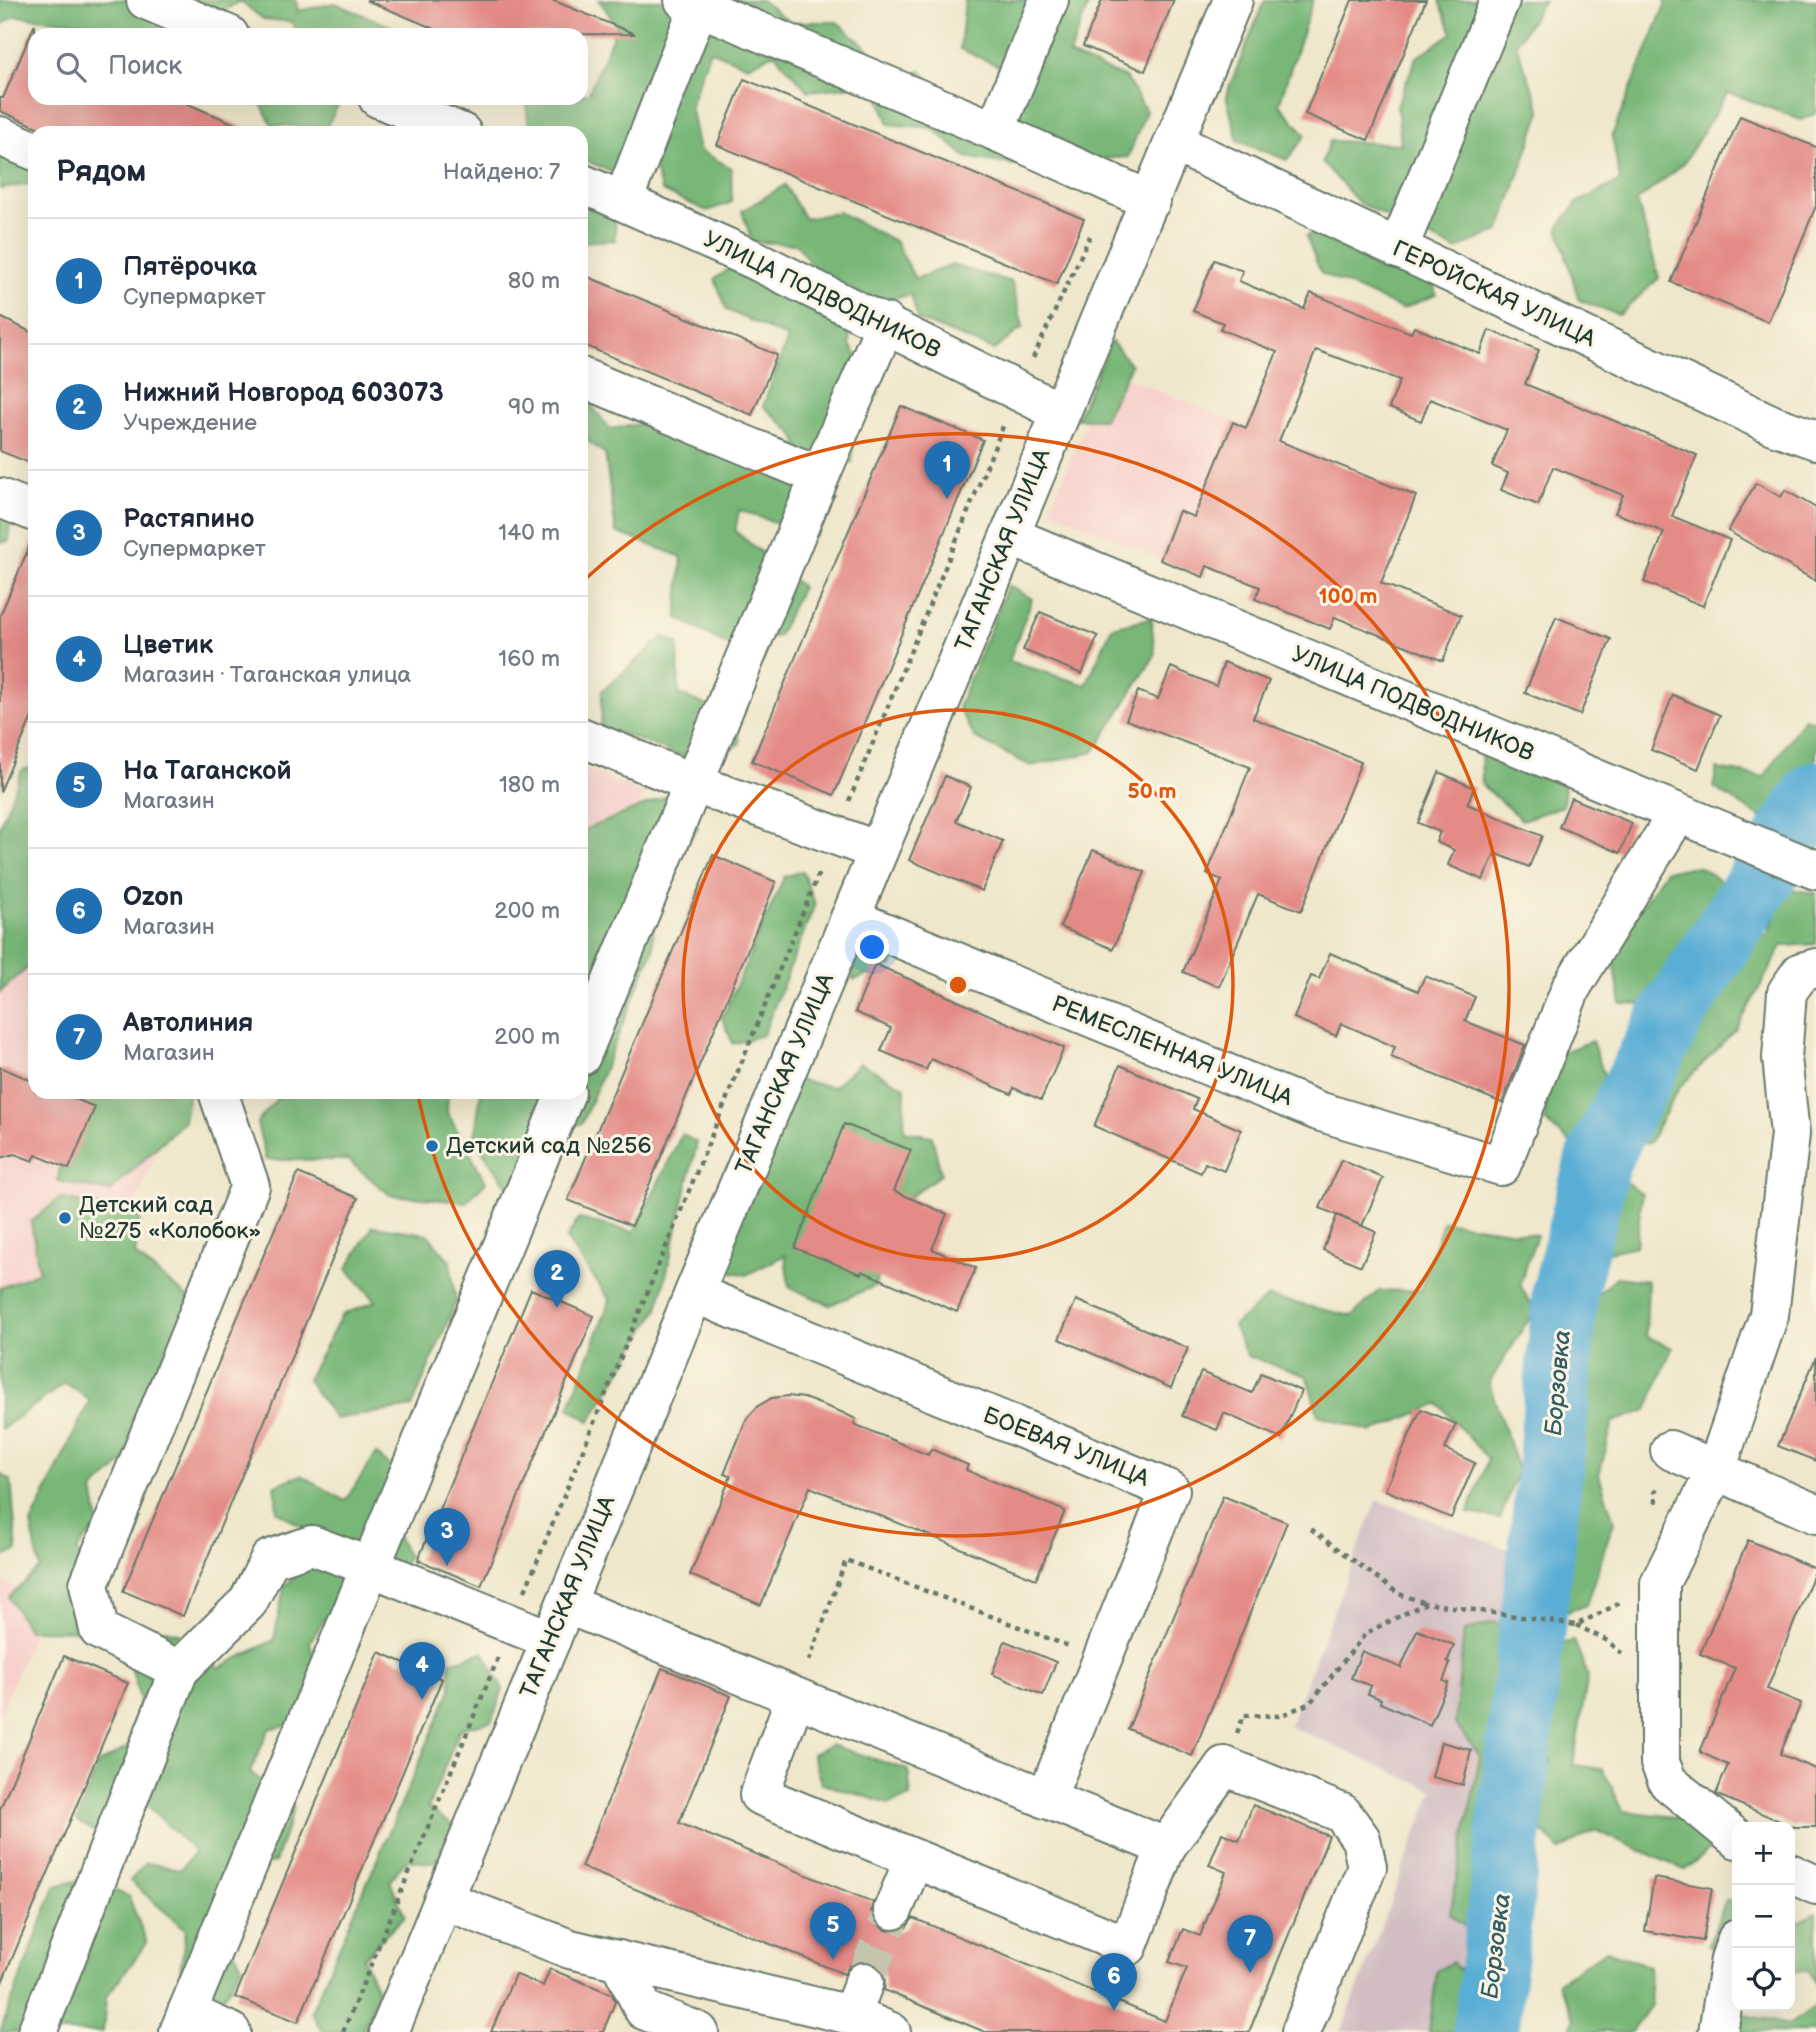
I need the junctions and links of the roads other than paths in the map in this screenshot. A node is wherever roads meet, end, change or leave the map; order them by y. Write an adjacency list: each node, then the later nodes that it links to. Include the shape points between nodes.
1 (1049, 0): 9 (street)
2 (1233, 0): 11 (street, ТАГАНСКАЯ УЛИЦА)
3 (1500, 0): 16 (street)
4 (695, 2): 9 (street); 14 (street)
5 (161, 3): 6 (street)
6 (214, 28)
7 (395, 105): 8 (street)
8 (445, 126)
9 (995, 131): 15 (street)
10 (0, 136): 12 (street)
11 (1175, 143): 15 (street, ТАГАНСКАЯ УЛИЦА); 16 (street, ГЕРОЙСКАЯ УЛИЦА)
12 (28, 147)
13 (588, 186): 14 (street, УЛИЦА ПОДВОДНИКОВ)
14 (622, 201): 17 (street, УЛИЦА ПОДВОДНИКОВ)
15 (1151, 201): 19 (street, ТАГАНСКАЯ УЛИЦА)
16 (1398, 249): 20 (street, ГЕРОЙСКАЯ УЛИЦА, via 1773,425)
17 (886, 324): 19 (street, УЛИЦА ПОДВОДНИКОВ); 21 (street)
18 (588, 380): 21 (street)
19 (1060, 412): 24 (street, ТАГАНСКАЯ УЛИЦА)
20 (1816, 440)
21 (820, 476): 26 (street)
22 (0, 498): 23 (street)
23 (28, 509)
24 (1010, 536): 27 (street, УЛИЦА ПОДВОДНИКОВ); 28 (street, ТАГАНСКАЯ УЛИЦА)
25 (588, 740): 26 (street)
26 (693, 783): 28 (street); 32 (street)
27 (1677, 814): 29 (street, УЛИЦА ПОДВОДНИКОВ); 30 (street, РЕМЕСЛЕННАЯ УЛИЦА, via 1571,988 1501,1166 1318,1111)
28 (878, 851): 30 (street, ТАГАНСКАЯ УЛИЦА)
29 (1816, 870)
30 (850, 918): 35 (street, ТАГАНСКАЯ УЛИЦА)
31 (1816, 968): 37 (street, via 1801,972 1787,992 1782,1058 1790,1134 1769,1315)
32 (588, 1039)
33 (220, 1099): 42 (street, via 250,1186 89,1584 99,1630)
34 (563, 1099): 39 (street)
35 (694, 1293): 40 (street, ТАГАНСКАЯ УЛИЦА); 44 (street, БОЕВАЯ УЛИЦА, via 1170,1490)
36 (1670, 1450): 37 (street)
37 (1716, 1470): 38 (street); 45 (street, via 1660,1583 1660,1763 1668,1782)
38 (1816, 1514)
39 (371, 1567): 41 (street); 42 (street, via 312,1545 270,1559 248,1602); 54 (street)
40 (566, 1604): 41 (street, ТАГАНСКАЯ УЛИЦА); 43 (street)
41 (551, 1640): 50 (street, ТАГАНСКАЯ УЛИЦА)
42 (179, 1670): 55 (street)
43 (795, 1698): 44 (street); 47 (street, via 759,1795)
44 (1046, 1799): 46 (street)
45 (1732, 1835)
46 (1166, 1847): 47 (street, via 1128,1946); 60 (street, via 1224,1766 1342,1813 1361,1839 1367,1867)
47 (914, 1859): 51 (street)
48 (1795, 1875): 49 (street)
49 (1816, 1885)
50 (444, 1900): 53 (street, via 570,1949); 57 (street, ТАГАНСКАЯ УЛИЦА)
51 (893, 1910)
52 (1734, 1948): 61 (street)
53 (619, 1960): 58 (street, via 644,2010); 59 (street, via 857,1999)
54 (183, 2022): 56 (street)
55 (37, 2032)
56 (231, 2032)
57 (389, 2032)
58 (699, 2032)
59 (891, 2032)
60 (1301, 2032)
61 (1718, 2032)

